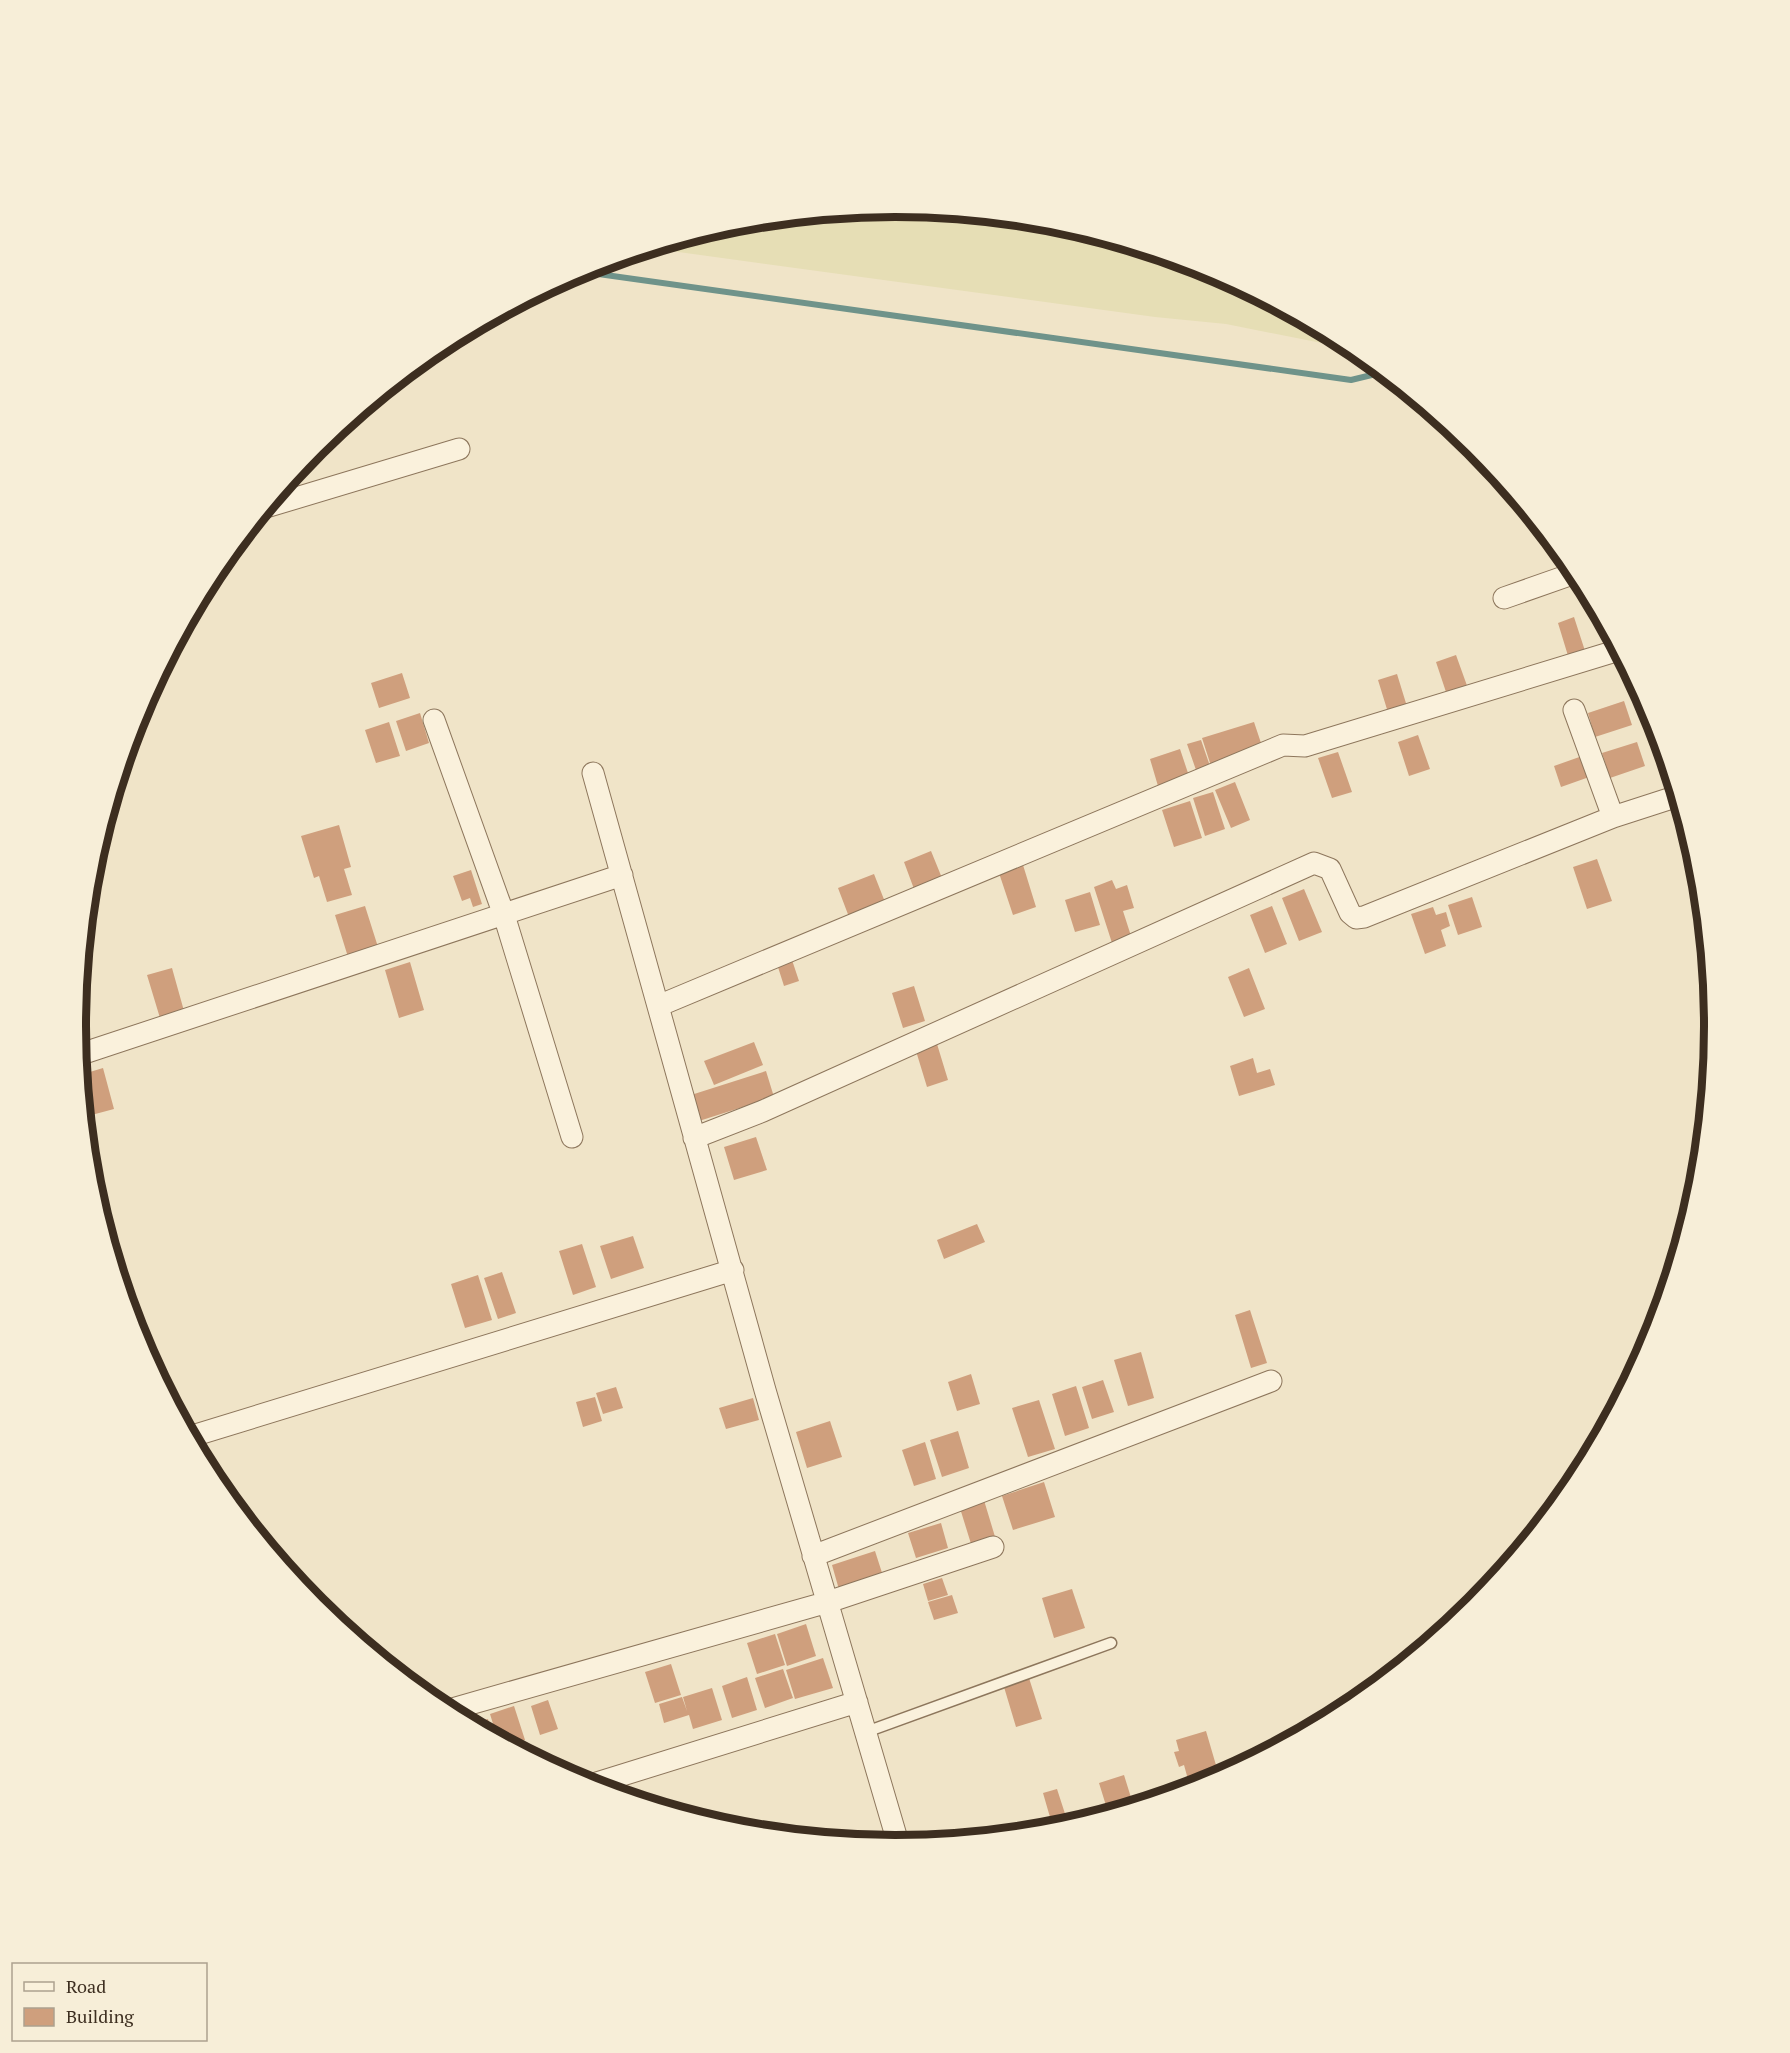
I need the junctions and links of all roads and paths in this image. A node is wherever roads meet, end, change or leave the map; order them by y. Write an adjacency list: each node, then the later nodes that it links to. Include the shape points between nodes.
1 (459, 448): 2 (street)
2 (278, 503)
3 (1567, 576): 4 (street)
4 (1504, 598)
5 (1612, 652): 13 (street, via 1305,746 1283,746)
6 (1574, 710): 10 (street)
7 (434, 720): 12 (street)
8 (593, 772): 11 (street)
9 (1671, 798): 10 (street)
10 (1613, 817): 16 (street, via 1364,917 1356,918 1350,913 1330,869 1314,862 774,1107)
11 (622, 875): 12 (street); 13 (street)
12 (504, 915): 14 (street); 15 (street)
13 (658, 1006): 16 (street)
14 (86, 1051)
15 (572, 1137)
16 (694, 1138): 17 (street)
17 (733, 1270): 19 (street); 21 (street)
18 (1271, 1381): 21 (street)
19 (196, 1435)
20 (993, 1547): 22 (street)
21 (813, 1557): 22 (street)
22 (828, 1602): 24 (street); 25 (street)
23 (1111, 1643): 26 (lane)
24 (857, 1702): 26 (street); 27 (street)
25 (457, 1708)
26 (866, 1732): 28 (street)
27 (603, 1781)
28 (896, 1836)

